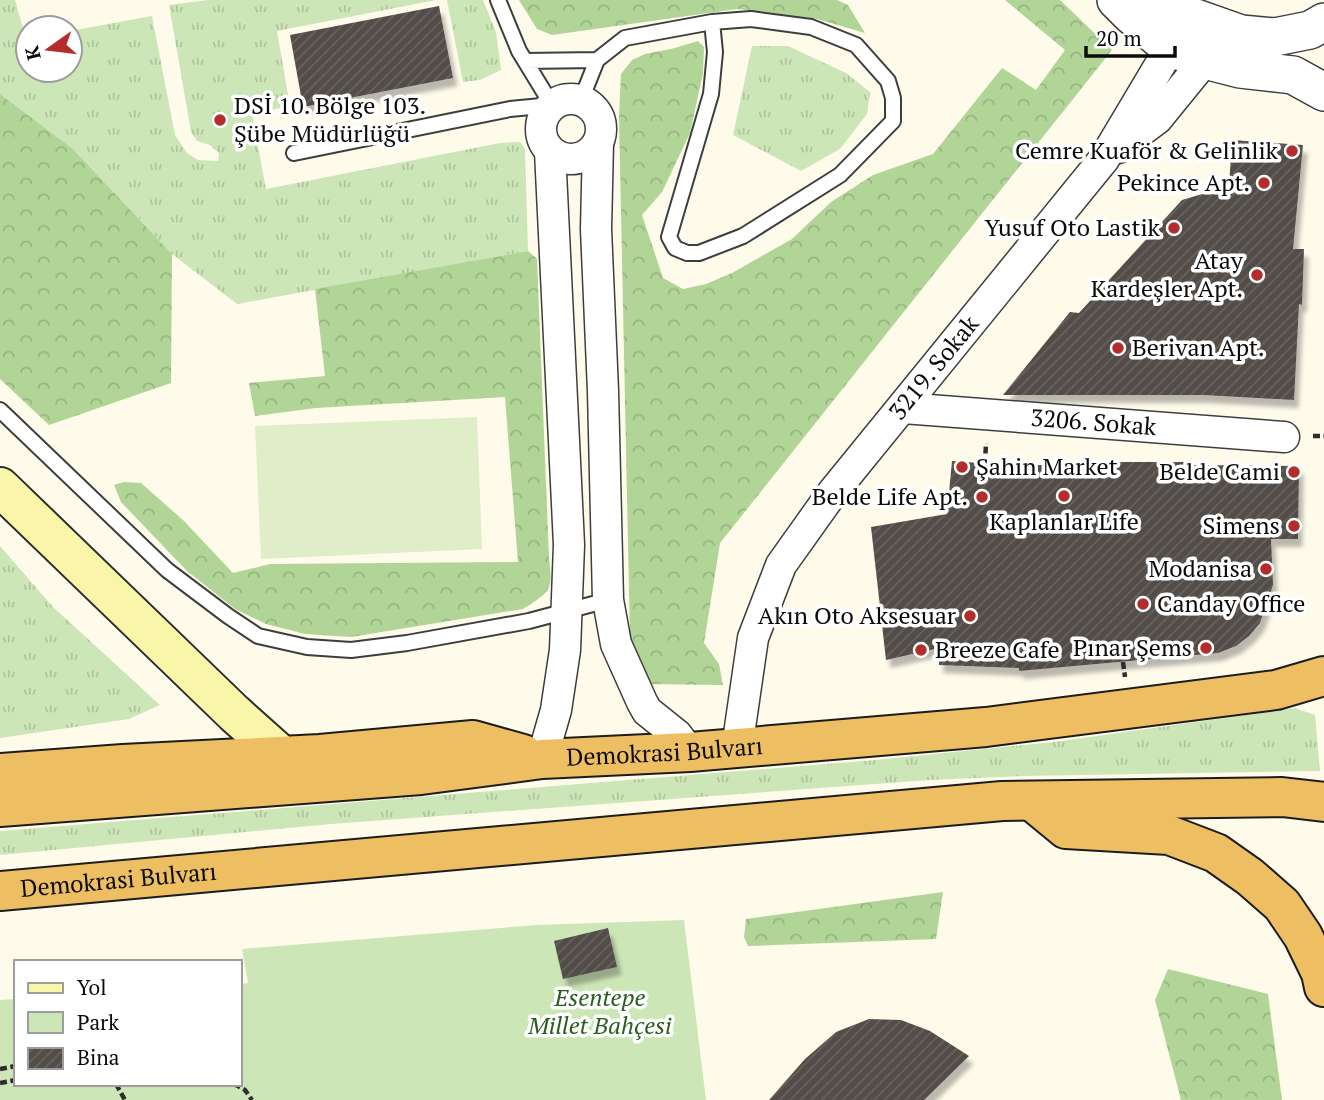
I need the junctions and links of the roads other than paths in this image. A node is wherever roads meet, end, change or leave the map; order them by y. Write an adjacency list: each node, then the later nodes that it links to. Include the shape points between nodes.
1 (498, 0): 10 (lane)
2 (1116, 0): 7 (street)
3 (1156, 0): 4 (street)
4 (1206, 21): 6 (street, via 1241,34 1275,37 1310,30); 7 (street, 3219. Sokak, via 1179,31); 9 (street)
5 (712, 22): 5 (lane, via 751,19 811,27 856,45 888,81 893,121 840,175 743,236 687,253 675,248 669,237 711,94); 8 (lane, via 625,38)
6 (1324, 22)
7 (1170, 48): 9 (street); 17 (street, 3219. Sokak)
8 (597, 60): 10 (lane); 12 (lane)
9 (1205, 60): 11 (street, via 1293,75); 17 (street, via 1157,118)
10 (525, 61): 13 (lane)
11 (1324, 92)
12 (581, 100): 13 (street, via 571,98); 14 (street, via 597,113 601,123)
13 (552, 105): 15 (street, via 541,123); 16 (lane, via 510,109)
14 (598, 143): 15 (street, via 576,159); 22 (street, via 596,229)
15 (550, 150): 23 (street, via 569,545)
16 (294, 153)
17 (1104, 159): 18 (street, 3219. Sokak)
18 (903, 408): 20 (street, 3206. Sokak); 25 (street, 3219. Sokak, via 833,492 781,565 753,638)
19 (0, 411): 23 (lane, via 167,570 258,636 307,647 351,650)
20 (1284, 437)
21 (0, 487): 27 (main road)
22 (608, 600): 23 (lane); 26 (street, via 616,644 642,702)
23 (566, 612): 28 (street, via 556,710)
24 (1324, 676): 25 (highway, Demokrasi Bulvarı, via 1276,690 1027,722)
25 (737, 748): 26 (highway, Demokrasi Bulvarı)
26 (690, 752): 28 (highway, Demokrasi Bulvarı)
27 (282, 756): 28 (highway, via 472,740); 29 (highway)
28 (542, 759): 32 (highway, Demokrasi Bulvarı, via 421,775)
29 (0, 773)
30 (1032, 801): 31 (highway, Demokrasi Bulvarı, via 1282,797); 33 (highway, Demokrasi Bulvarı); 34 (highway, via 1066,830 1169,835 1216,853 1282,905 1303,936)
31 (1324, 802)
32 (0, 807)
33 (0, 891)
34 (1324, 987)

